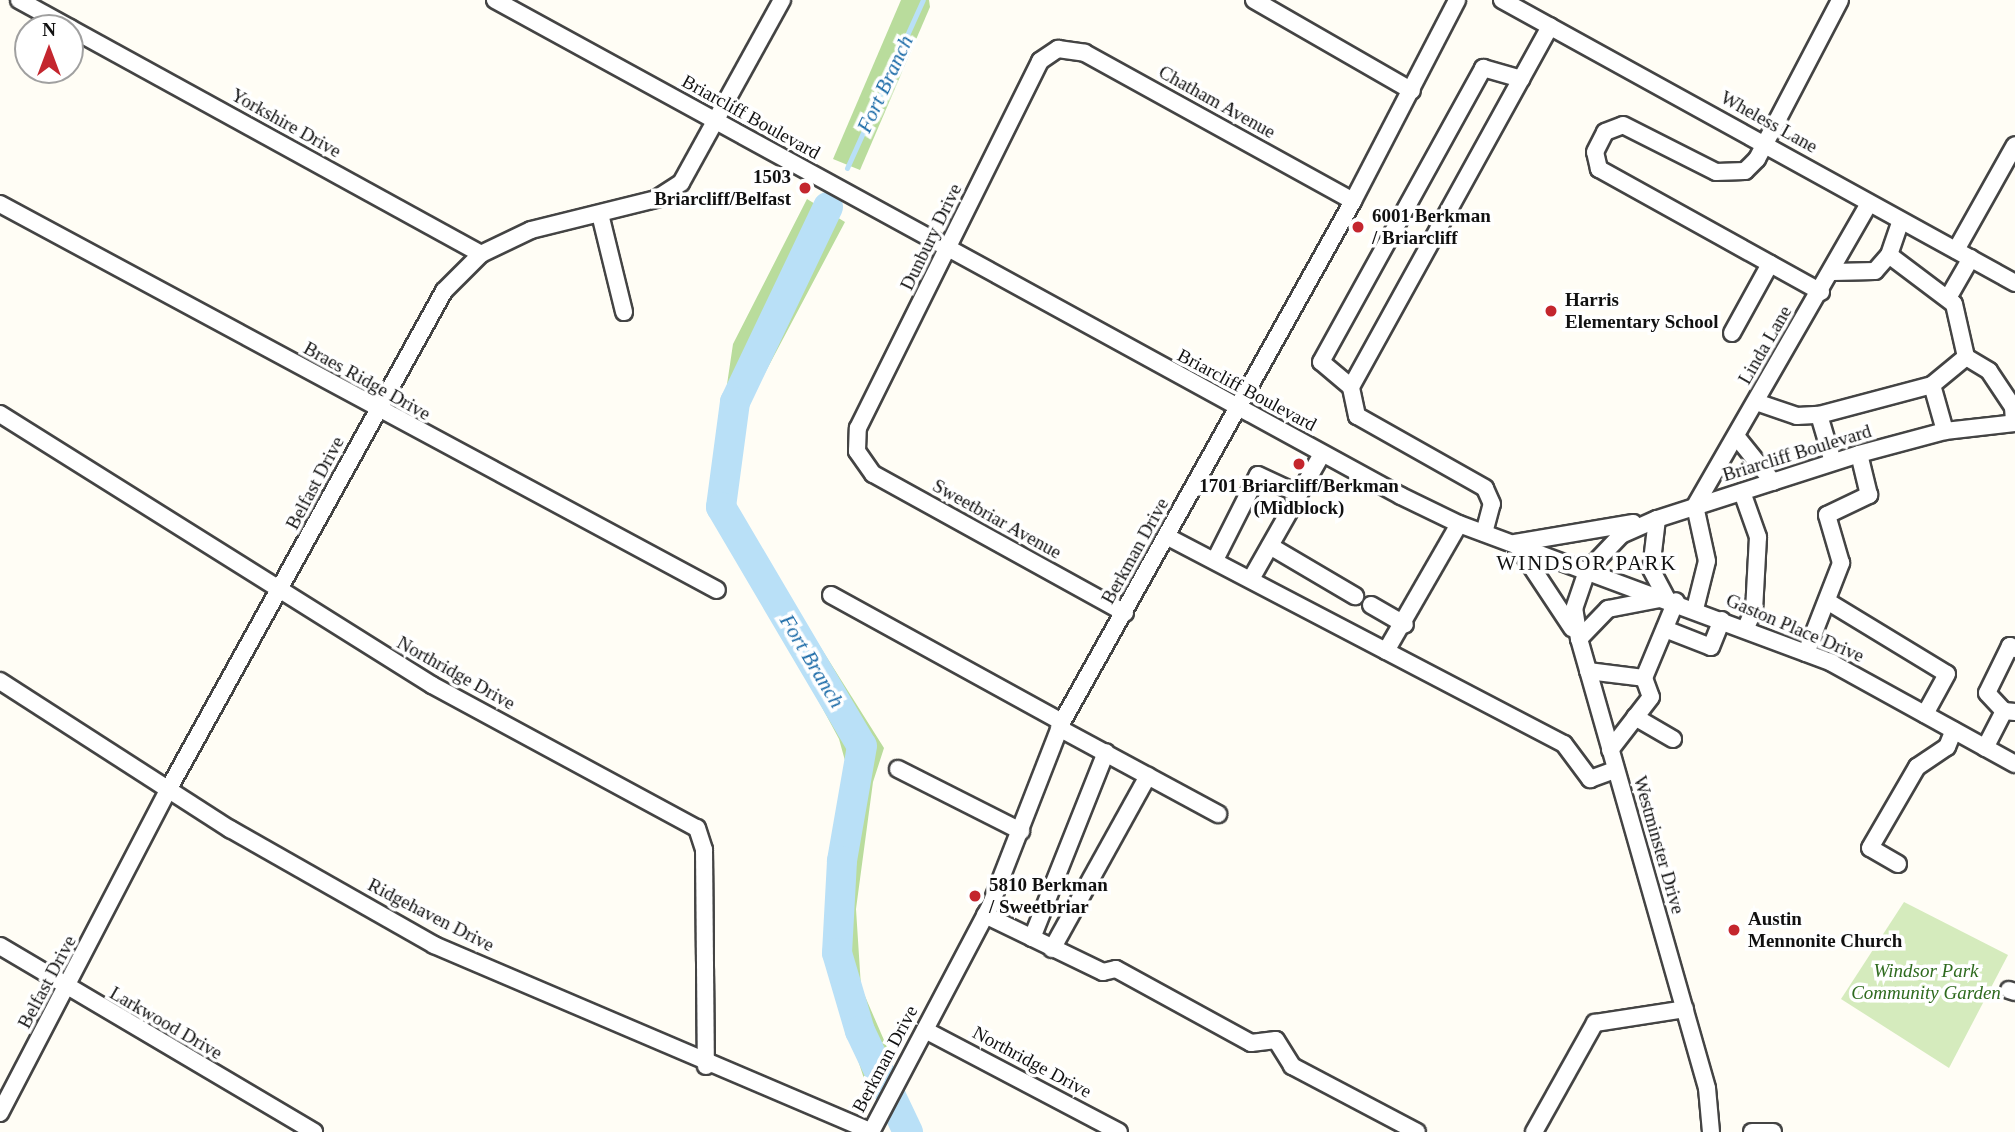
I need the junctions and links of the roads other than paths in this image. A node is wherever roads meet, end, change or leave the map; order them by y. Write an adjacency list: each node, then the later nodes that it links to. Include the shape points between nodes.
1 (19, 0): 8 (street, Yorkshire Drive)
2 (495, 0): 14 (street, Briarcliff Boulevard)
3 (782, 0): 14 (street, Belfast Drive)
4 (1254, 0): 13 (street)
5 (1457, 0): 13 (street, Berkman Drive)
6 (1502, 0): 9 (street, Wheless Lane)
7 (1840, 0): 15 (street)
8 (44, 14)
9 (1550, 26): 12 (street); 15 (street, Wheless Lane)
10 (84, 36): 24 (street, Yorkshire Drive)
11 (1058, 49): 17 (street, Chatham Avenue, via 1085,53); 22 (street, Dunbury Drive, via 1040,61)
12 (1521, 79): 36 (street); 36 (street, via 1483,68 1476,80 1321,362)
13 (1412, 91): 17 (street, Berkman Drive)
14 (718, 123): 20 (street, Belfast Drive, via 681,183 656,199); 22 (street, Briarcliff Boulevard)
15 (1762, 143): 19 (street, Wheless Lane); 27 (street, via 1757,159 1730,174 1623,125 1605,132 1595,152 1600,169)
16 (2015, 145): 23 (street)
17 (1353, 201): 38 (street, Berkman Drive)
18 (0, 204): 39 (street, Braes Ridge Drive)
19 (1869, 204): 21 (street, Wheless Lane); 28 (street, Linda Lane)
20 (600, 214): 24 (street, Belfast Drive, via 531,230); 32 (street)
21 (1901, 221): 23 (street, Wheless Lane); 25 (street)
22 (949, 249): 38 (street, Briarcliff Boulevard); 45 (street, Dunbury Drive, via 858,428)
23 (1956, 250): 26 (street, Wheless Lane)
24 (481, 254): 39 (street, Belfast Drive, via 444,290)
25 (1889, 256): 28 (street, via 1875,271); 31 (street)
26 (1971, 258): 29 (street, Wheless Lane); 31 (street)
27 (1770, 264): 30 (street); 33 (street)
28 (1833, 272): 30 (street, Linda Lane)
29 (2015, 283)
30 (1821, 292): 37 (street, Linda Lane)
31 (1948, 299): 34 (street)
32 (624, 312)
33 (1732, 333)
34 (1966, 357): 35 (street); 42 (street, via 1989,371 2013,407)
35 (1932, 385): 41 (street); 43 (street)
36 (1351, 387): 55 (street, via 1357,416 1485,488 1492,504)
37 (1756, 402): 41 (street, via 1797,416); 44 (street, Linda Lane)
38 (1238, 409): 46 (street, Briarcliff Boulevard); 56 (street, Berkman Drive)
39 (376, 412): 62 (street, Braes Ridge Drive); 63 (street, Belfast Drive)
40 (0, 414): 63 (street, Northridge Drive)
41 (1819, 415): 48 (street)
42 (2014, 423): 43 (street, Briarcliff Boulevard)
43 (1945, 431): 47 (street, Briarcliff Boulevard)
44 (1736, 436): 49 (street); 52 (street, Linda Lane)
45 (857, 452): 70 (street, Sweetbriar Avenue, via 873,474)
46 (1322, 454): 51 (street); 54 (street, Briarcliff Boulevard)
47 (1859, 454): 48 (street, Briarcliff Boulevard); 67 (street, via 1869,495 1827,514 1841,563)
48 (1833, 462): 49 (street, Briarcliff Boulevard)
49 (1773, 482): 50 (street, Briarcliff Boulevard)
50 (1742, 492): 52 (street, Briarcliff Boulevard); 74 (street, via 1758,537 1754,610)
51 (1299, 494): 58 (street); 59 (street, via 1258,475)
52 (1695, 506): 53 (street, Briarcliff Boulevard); 69 (street, via 1707,561)
53 (1657, 519): 57 (street); 60 (street, Briarcliff Boulevard, via 1621,534); 66 (street, via 1651,569)
54 (1459, 524): 55 (street, Briarcliff Boulevard); 72 (street)
55 (1484, 533): 57 (street, Briarcliff Boulevard)
56 (1166, 536): 59 (street); 70 (street, Berkman Drive)
57 (1516, 543): 60 (street, Briarcliff Boulevard); 75 (street)
58 (1270, 545): 61 (street); 65 (street)
59 (1215, 560): 61 (street)
60 (1587, 571): 66 (street, Gaston Place Drive); 75 (street, Westminster Drive, via 1574,609)
61 (1251, 579): 77 (street)
62 (717, 590)
63 (281, 593): 95 (street, Belfast Drive); 106 (street, Northridge Drive, via 432,685 697,828 704,850)
64 (831, 595): 85 (street)
65 (1355, 596)
66 (1671, 599): 69 (street, Gaston Place Drive); 73 (street); 75 (street, via 1608,609)
67 (1827, 601): 78 (street); 83 (street, via 1947,674)
68 (1371, 605): 72 (street)
69 (1695, 609): 71 (street, Gaston Place Drive)
70 (1125, 613): 85 (street, Berkman Drive)
71 (1722, 620): 73 (street, via 1711,647); 74 (street, Gaston Place Drive)
72 (1405, 625): 77 (street)
73 (1665, 629): 80 (street)
74 (1745, 629): 78 (street, Gaston Place Drive)
75 (1579, 639): 79 (street, Westminster Drive)
76 (2015, 649): 82 (street, via 2010,646 1987,693)
77 (1386, 650): 93 (street, via 1563,744 1590,779)
78 (1806, 653): 83 (street, Gaston Place Drive)
79 (1588, 671): 80 (street); 89 (street, Westminster Drive)
80 (1644, 678): 84 (street, via 1651,696)
81 (0, 681): 95 (street, Ridgehaven Drive)
82 (2010, 712): 88 (street)
83 (1925, 714): 86 (street, Gaston Place Drive)
84 (1635, 717): 87 (street); 89 (street)
85 (1061, 725): 90 (street); 97 (street, Berkman Drive)
86 (1954, 730): 88 (street, Gaston Place Drive); 98 (street, via 1947,747 1916,767 1870,848)
87 (1673, 738)
88 (1986, 748): 91 (street, Gaston Place Drive)
89 (1610, 750): 93 (street, Westminster Drive)
90 (1106, 752): 94 (street); 100 (street)
91 (2015, 764)
92 (898, 769): 97 (street)
93 (1615, 770): 104 (street, Westminster Drive)
94 (1148, 776): 96 (street); 102 (street)
95 (168, 790): 103 (street, Belfast Drive); 106 (street, Ridgehaven Drive, via 434,945)
96 (1218, 814)
97 (1021, 831): 99 (street, Berkman Drive)
98 (1898, 864)
99 (985, 915): 100 (street); 105 (street, Berkman Drive)
100 (1032, 938): 102 (street)
101 (0, 946): 103 (street, Larkwood Drive)
102 (1052, 949): 111 (street, via 1103,972 1116,969 1251,1042 1276,1040 1292,1066)
103 (67, 991): 107 (street, Belfast Drive); 109 (street, Larkwood Drive)
104 (1685, 1009): 112 (street, via 1595,1023); 113 (street, Westminster Drive, via 1707,1087)
105 (925, 1030): 108 (street, Northridge Drive); 110 (street, Berkman Drive)
106 (706, 1066): 110 (street, Ridgehaven Drive)
107 (0, 1113)
108 (1110, 1130)
109 (314, 1132)
110 (871, 1132)
111 (1417, 1132)
112 (1534, 1132)
113 (1711, 1132)
114 (1752, 1132): 115 (street)
115 (1773, 1132)

